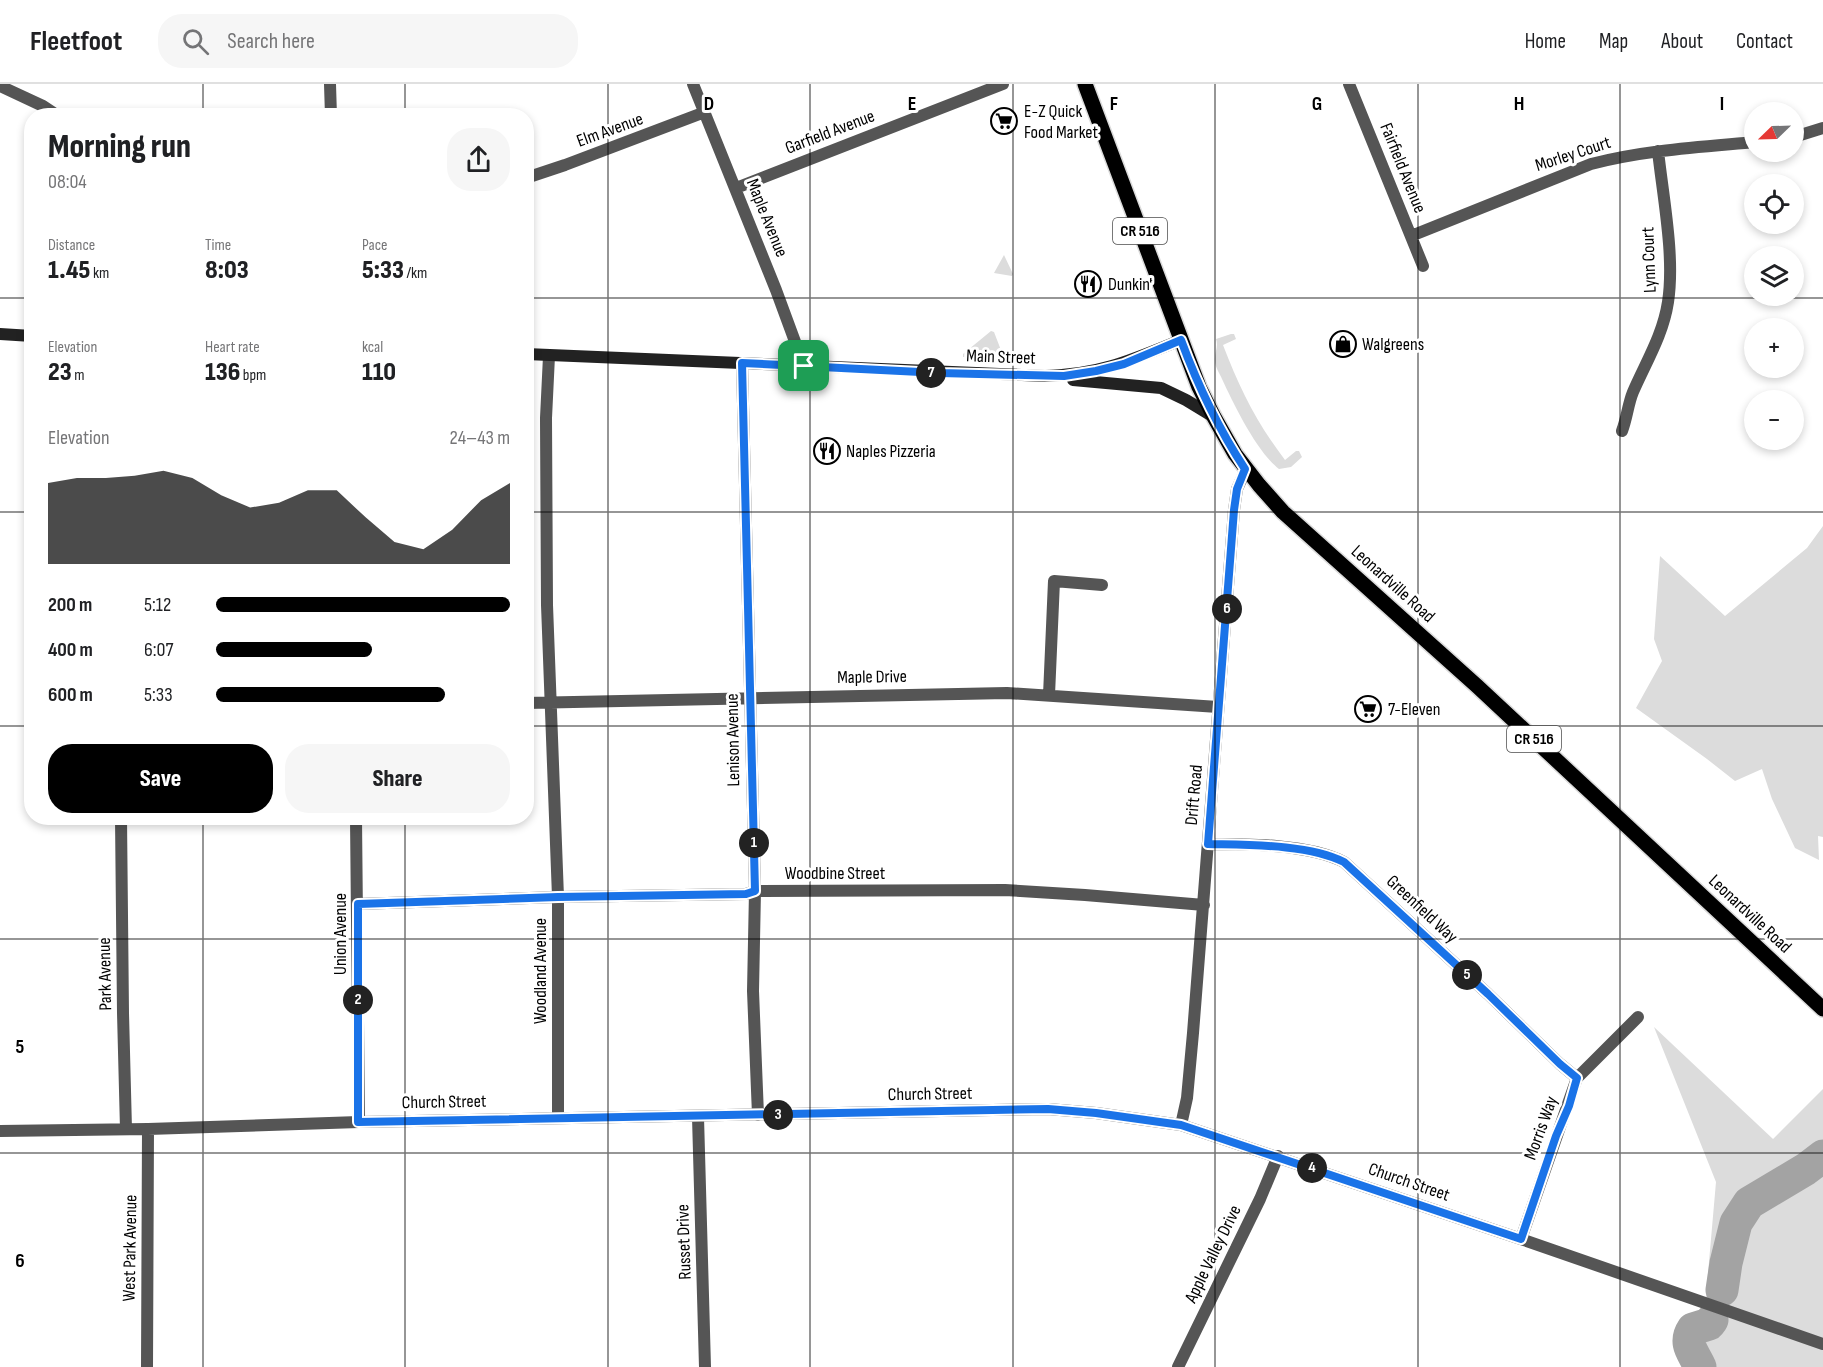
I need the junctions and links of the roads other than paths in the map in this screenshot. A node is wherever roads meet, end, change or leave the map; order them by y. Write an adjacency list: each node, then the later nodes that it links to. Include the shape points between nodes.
1 (330, 84): 8 (street)
2 (693, 84): 9 (street, Maple Avenue)
3 (1004, 84): 15 (street, Garfield Avenue)
4 (1085, 84): 20 (main road, Leonardville Road / CR 516)
5 (1349, 84): 16 (street, Fairfield Avenue)
6 (0, 86): 7 (street)
7 (47, 108)
8 (331, 108)
9 (705, 112): 14 (street, Elm Avenue); 15 (street, Maple Avenue)
10 (1823, 128): 11 (street)
11 (1804, 134)
12 (1744, 143): 13 (street, Morley Court)
13 (1658, 151): 16 (street, Morley Court, via 1591,164); 27 (street, Lynn Court, via 1671,272 1668,301 1660,335 1632,393)
14 (534, 175)
15 (736, 188): 24 (street, Maple Avenue)
16 (1411, 236): 17 (street, Fairfield Avenue)
17 (1423, 266)
18 (0, 334): 19 (street)
19 (24, 336)
20 (1181, 340): 25 (street, Main Street, via 1107,369); 26 (main road, Leonardville Road / CR 516)
21 (534, 355): 22 (street, Main Street)
22 (549, 356): 23 (street, Main Street); 32 (street, Woodland Avenue, via 546,429)
23 (742, 363): 24 (street, Main Street); 31 (street, Lenison Avenue)
24 (804, 366): 25 (street, Main Street)
25 (1045, 376): 26 (street, via 1161,388)
26 (1214, 417): 28 (main road, Leonardville Road / CR 516)
27 (1622, 431)
28 (1245, 469): 34 (street, Drift Road, via 1234,510); 42 (main road, Leonardville Road / CR 516, via 1283,512 1478,686)
29 (1102, 585): 30 (street, via 1054,581)
30 (1049, 695): 31 (street, Maple Drive); 34 (street, Maple Drive)
31 (750, 698): 32 (street, Maple Drive); 38 (street, Lenison Avenue)
32 (551, 702): 33 (street, Maple Drive); 39 (street, Woodland Avenue)
33 (534, 703)
34 (1218, 707): 37 (street, Drift Road)
35 (121, 825): 50 (street, Park Avenue)
36 (356, 825): 40 (street, Union Avenue)
37 (1208, 844): 41 (street, Drift Road); 44 (street, Greenfield Way, via 1315,851 1344,862)
38 (755, 891): 39 (street, Woodbine Street); 41 (street, Woodbine Street, via 1005,890); 45 (street, Lenison Avenue, via 753,991)
39 (558, 897): 40 (street, Woodbine Street); 47 (street, Woodland Avenue)
40 (358, 904): 48 (street, Union Avenue)
41 (1204, 905): 49 (street, Drift Road, via 1188,1087)
42 (1823, 1009)
43 (1638, 1017): 44 (street, Morris Way)
44 (1577, 1078): 54 (street, Morris Way)
45 (758, 1115): 46 (street, Church Street); 49 (street, Church Street, via 1048,1109)
46 (698, 1117): 47 (street, Church Street); 57 (street, Russet Drive)
47 (558, 1118): 48 (street, Church Street)
48 (358, 1122): 51 (street, Church Street)
49 (1181, 1125): 53 (street, Church Street)
50 (126, 1129): 51 (street, Church Street); 52 (street, Church Street)
51 (148, 1129): 56 (street, West Park Avenue)
52 (0, 1131)
53 (1278, 1156): 54 (street, Church Street); 58 (street, Apple Valley Drive)
54 (1521, 1239): 55 (street, Church Street)
55 (1823, 1344)
56 (147, 1367)
57 (705, 1367)
58 (1178, 1367)

